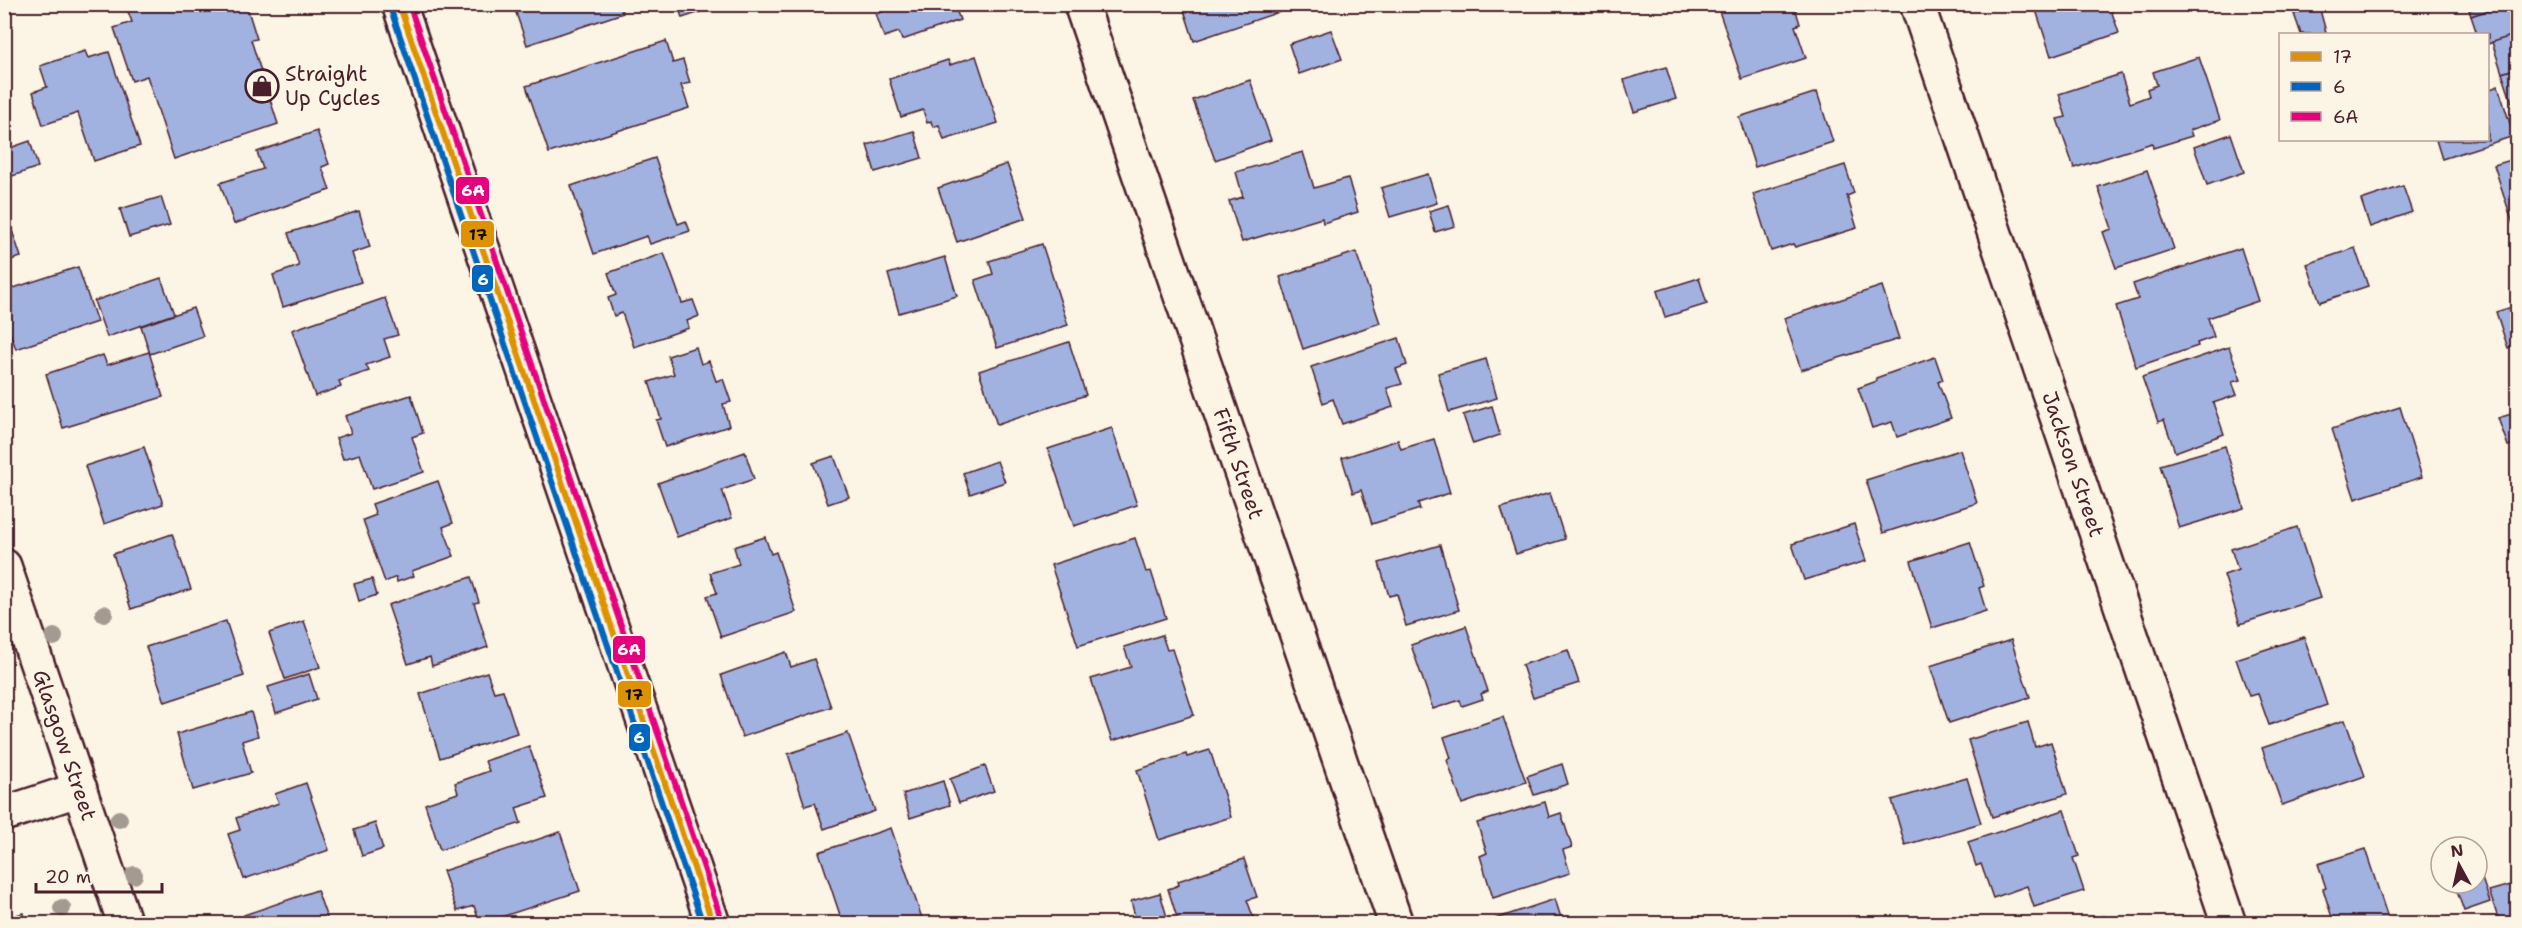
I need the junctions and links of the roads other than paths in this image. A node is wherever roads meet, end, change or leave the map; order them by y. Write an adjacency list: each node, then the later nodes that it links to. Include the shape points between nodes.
1 (399, 4): 8 (street)
2 (1081, 4): 9 (street, Fifth Street)
3 (1917, 4): 10 (street, Jackson Street)
4 (4, 566): 5 (street, Glasgow Street)
5 (80, 789): 6 (street); 7 (street, Glasgow Street)
6 (4, 814)
7 (125, 924)
8 (713, 924)
9 (1396, 924)
10 (2229, 924)

